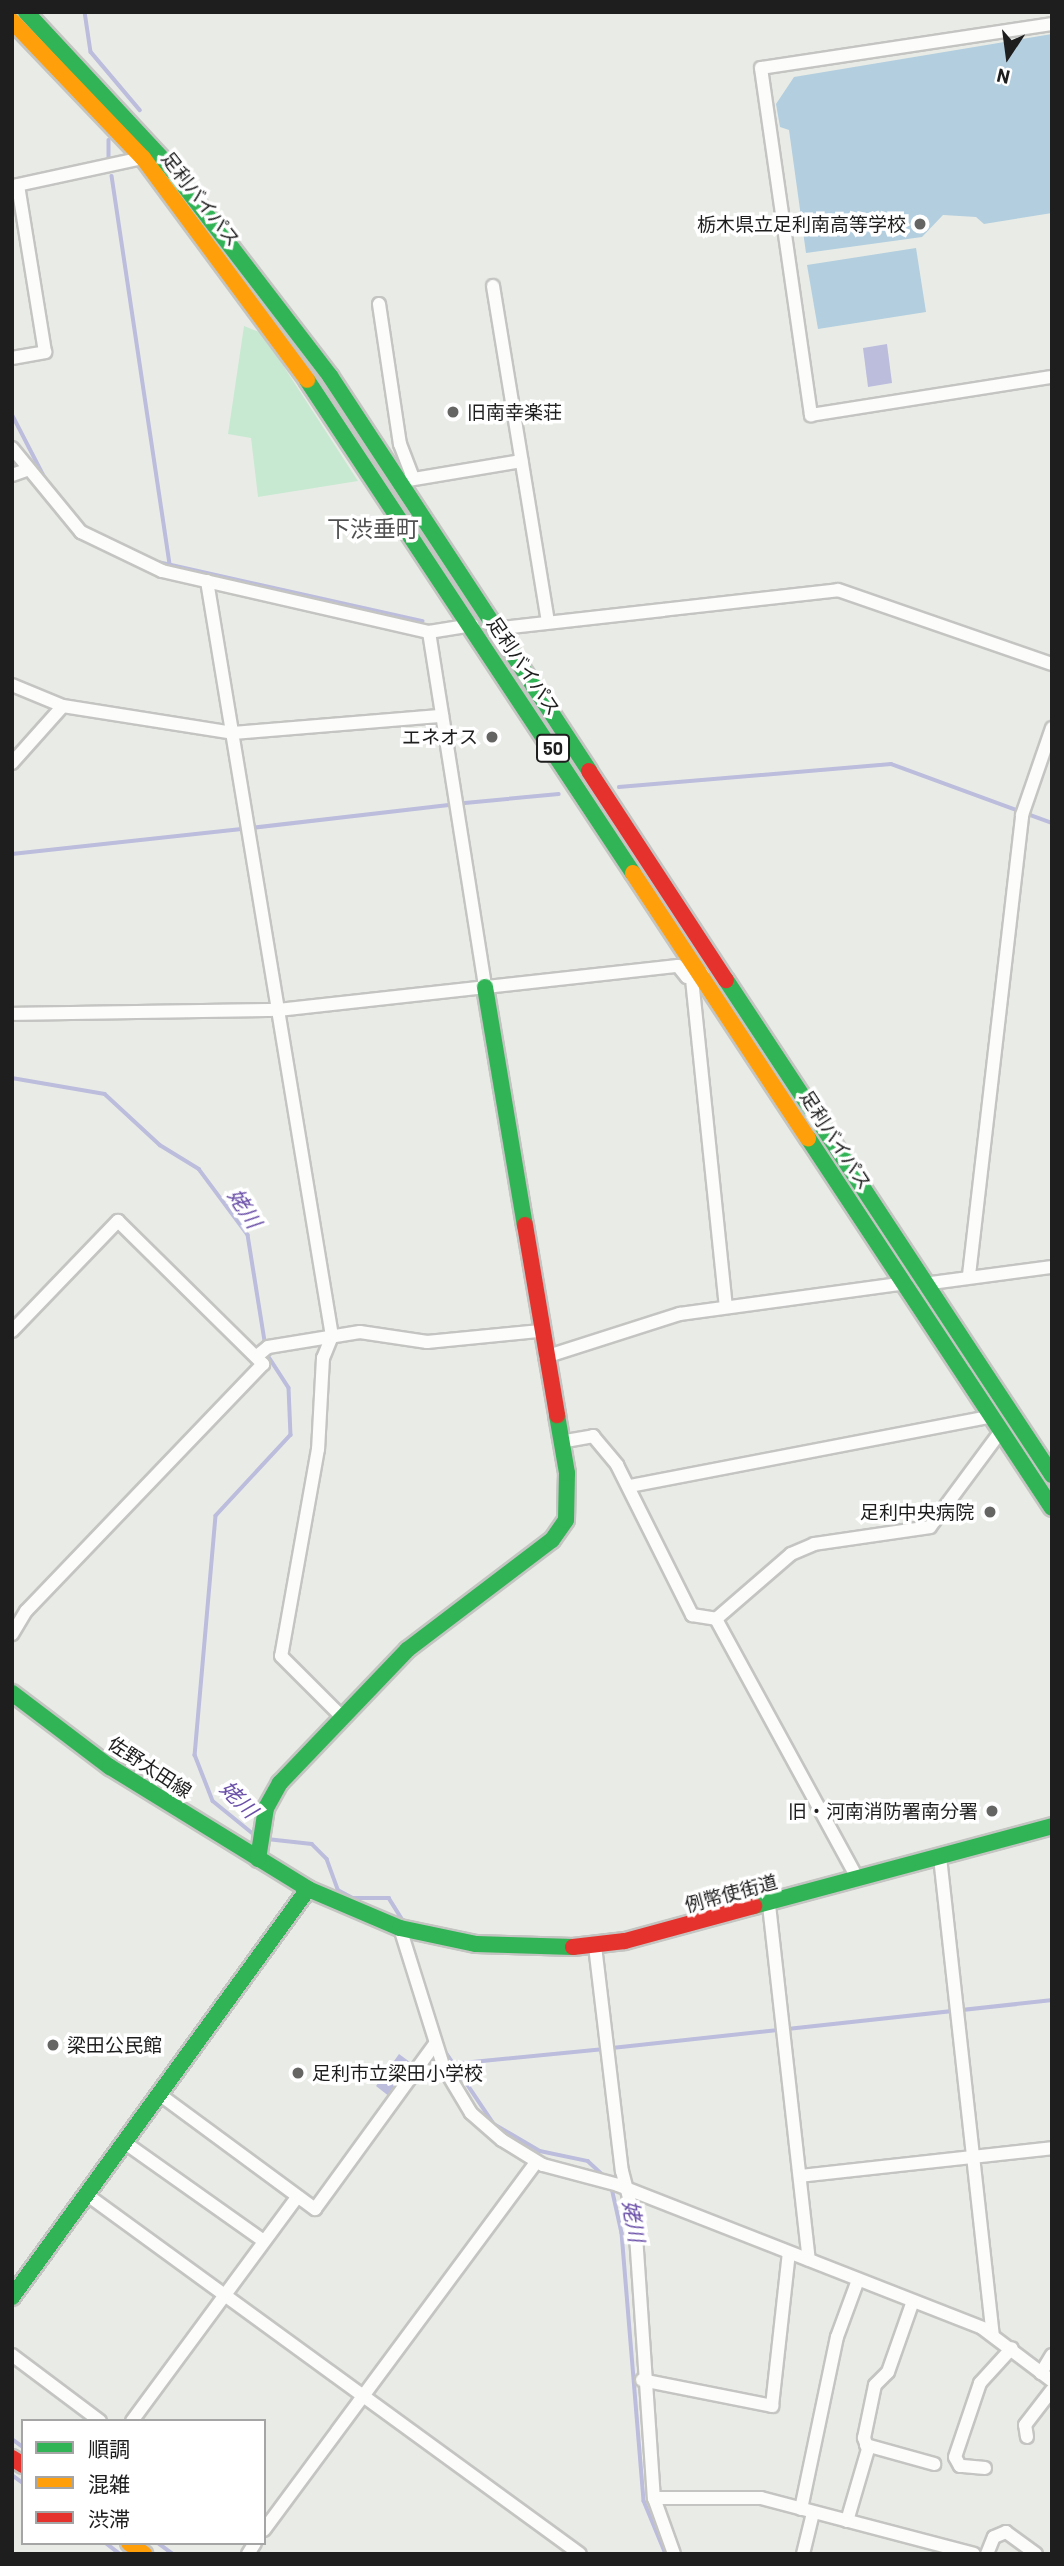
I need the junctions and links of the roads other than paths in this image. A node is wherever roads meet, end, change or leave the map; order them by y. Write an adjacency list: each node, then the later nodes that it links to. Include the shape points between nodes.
1 (26, 12): 14 (main road, 足利バイパス / 50, via 209,215)
2 (12, 20): 4 (main road, 足利バイパス / 50)
3 (1052, 24): 9 (street, via 761,68 811,415)
4 (143, 158): 5 (street); 17 (main road, 足利バイパス / 50, via 264,314)
5 (15, 185): 8 (street, via 45,352)
6 (493, 286): 11 (street)
7 (379, 304): 14 (street)
8 (12, 358)
9 (1052, 377)
10 (12, 448): 12 (street)
11 (521, 461): 14 (street); 16 (street)
12 (29, 469): 13 (street); 15 (street, via 81,532 162,571)
13 (12, 475)
14 (407, 481): 18 (main road, 足利バイパス / 50)
15 (207, 581): 19 (street); 25 (street)
16 (548, 622): 18 (street); 20 (street, via 838,590)
17 (472, 625): 18 (street); 19 (street); 27 (main road, 足利バイパス / 50)
18 (496, 629): 34 (main road, 足利バイパス / 50)
19 (429, 632): 23 (street)
20 (1052, 664)
21 (12, 685): 22 (street)
22 (62, 706): 25 (street); 26 (street)
23 (442, 716): 25 (street); 28 (street)
24 (1052, 728): 32 (street, via 1022,815)
25 (233, 733): 29 (street)
26 (12, 763)
27 (698, 976): 28 (street, via 678,965); 33 (main road, 足利バイパス / 50); 35 (street)
28 (485, 987): 29 (street); 37 (main road)
29 (278, 1010): 30 (street); 38 (street)
30 (12, 1014)
31 (1052, 1267): 32 (street)
32 (969, 1275): 34 (street)
33 (904, 1282): 34 (street); 35 (street); 41 (main road, 足利バイパス / 50)
34 (927, 1284): 44 (main road, 足利バイパス / 50)
35 (726, 1307): 40 (street, via 680,1314)
36 (12, 1331): 39 (street, via 118,1221)
37 (540, 1331): 38 (street, via 427,1342 360,1332); 40 (main road)
38 (332, 1336): 39 (street, via 268,1348); 50 (street, via 323,1358 318,1450 281,1656)
39 (257, 1356): 48 (street, via 263,1364 26,1611)
40 (545, 1357): 43 (main road)
41 (992, 1416): 42 (main road, 足利バイパス / 50); 45 (street)
42 (1001, 1431): 46 (main road, 足利バイパス / 50); 47 (street, via 930,1527 814,1544 791,1554)
43 (560, 1442): 45 (street, via 593,1436); 50 (main road, via 569,1494 561,1530 407,1650)
44 (1052, 1475)
45 (630, 1486): 47 (street, via 692,1615)
46 (1052, 1508)
47 (716, 1619): 54 (street)
48 (12, 1634)
49 (12, 1693): 52 (main road, 佐野太田線, via 110,1768)
50 (342, 1717): 52 (main road, via 273,1792)
51 (1052, 1826): 53 (main road, 例幣使街道)
52 (259, 1854): 55 (main road, 佐野太田線)
53 (940, 1857): 54 (main road, 例幣使街道); 63 (street)
54 (858, 1879): 56 (main road, 例幣使街道)
55 (308, 1889): 57 (main road, 例幣使街道); 60 (main road)
56 (769, 1905): 58 (main road, 例幣使街道); 65 (street)
57 (406, 1929): 58 (main road, 例幣使街道, via 503,1947); 59 (street)
58 (595, 1946): 66 (street)
59 (434, 2045): 64 (street, via 471,2113); 68 (street, via 315,2209)
60 (159, 2094): 61 (main road); 68 (street)
61 (124, 2142): 67 (main road); 69 (street)
62 (1052, 2148): 63 (street)
63 (974, 2157): 65 (street); 76 (street)
64 (536, 2162): 66 (street); 84 (street)
65 (800, 2176): 71 (street)
66 (622, 2187): 70 (street); 81 (street, via 635,2221)
67 (86, 2194): 73 (main road); 74 (street)
68 (297, 2197): 69 (street)
69 (264, 2241): 74 (street)
70 (789, 2253): 71 (street); 81 (street, via 772,2406)
71 (809, 2260): 72 (street)
72 (858, 2280): 75 (street); 92 (street, via 837,2337)
73 (12, 2297)
74 (224, 2297): 84 (street); 86 (street)
75 (913, 2301): 76 (street); 88 (street, via 888,2372 875,2385)
76 (993, 2334): 77 (street)
77 (1012, 2348): 80 (street); 90 (street, via 980,2384 955,2457 960,2466)
78 (1052, 2355): 80 (street)
79 (12, 2356): 85 (street)
80 (1041, 2372): 82 (street)
81 (642, 2380): 91 (street)
82 (1052, 2381)
83 (1052, 2390): 87 (street, via 1025,2425)
84 (363, 2399): 94 (street); 95 (street)
85 (97, 2419)
86 (133, 2419)
87 (1027, 2437)
88 (866, 2445): 89 (street); 93 (street)
89 (934, 2464)
90 (985, 2469)
91 (654, 2498): 92 (street, via 761,2498); 96 (street)
92 (807, 2511): 93 (street); 97 (street)
93 (847, 2521): 98 (street)
94 (266, 2527)
95 (579, 2554)
96 (674, 2554)
97 (803, 2554)
98 (974, 2554)
99 (987, 2554): 100 (street, via 994,2537 1006,2532)
100 (1036, 2554)

